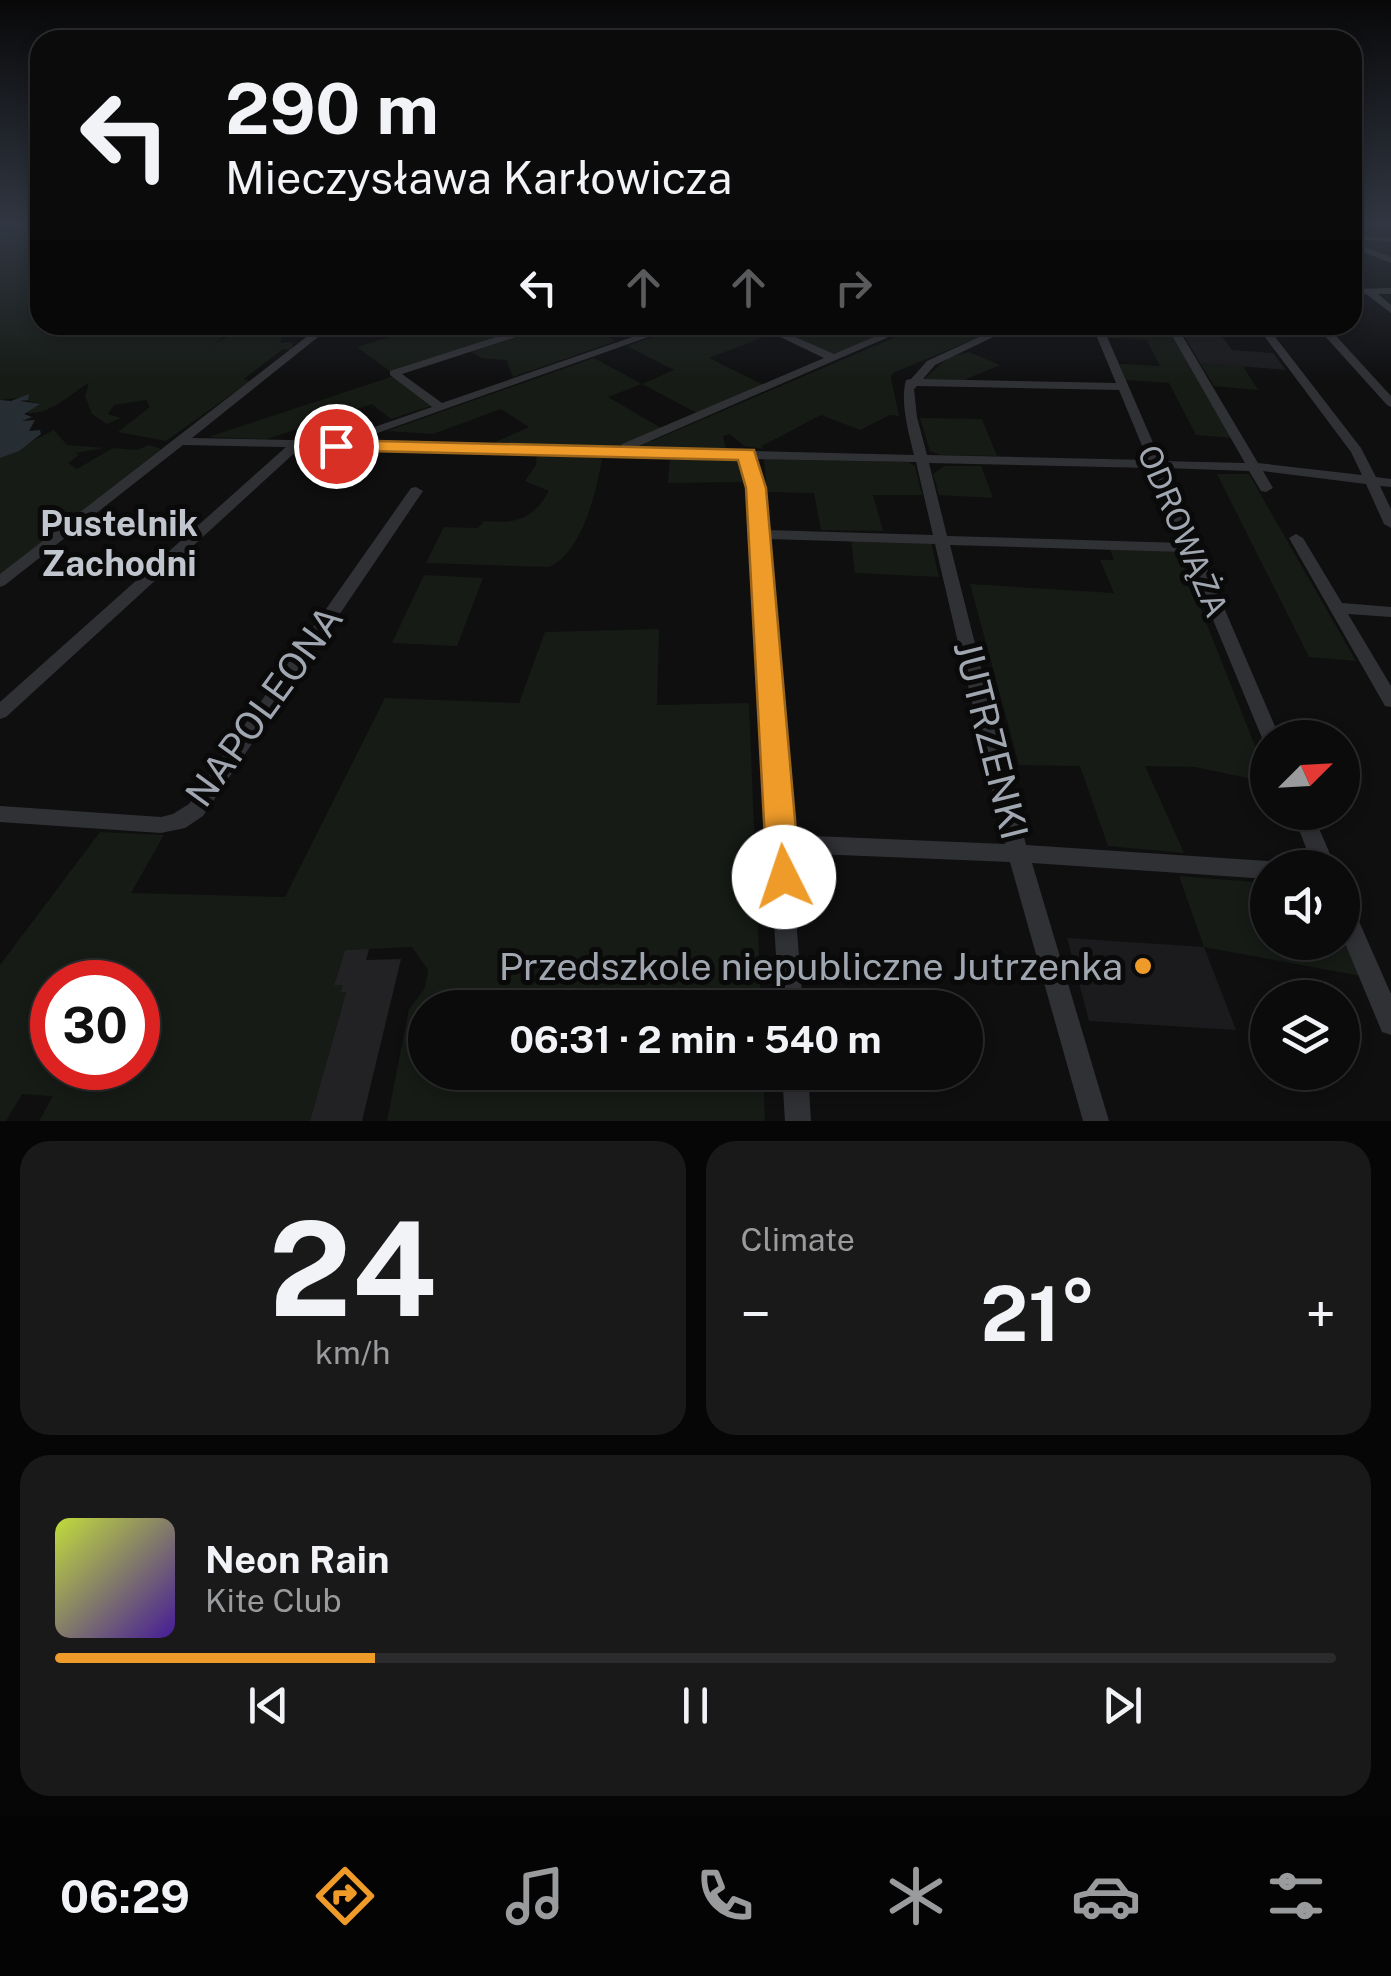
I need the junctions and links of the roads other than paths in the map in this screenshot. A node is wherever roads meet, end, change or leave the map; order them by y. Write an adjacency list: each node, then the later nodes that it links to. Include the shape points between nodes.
1 (1362, 291): 2 (street)
2 (1368, 291): 3 (street); 4 (street)
3 (1391, 291)
4 (1391, 310)
5 (315, 335): 20 (street)
6 (515, 335): 19 (street, via 394,373)
7 (649, 335): 19 (street)
8 (782, 335): 15 (street)
9 (888, 335): 15 (street)
10 (991, 335): 16 (street, via 930,363)
11 (1101, 335): 17 (street, ODROWĄŻA)
12 (1177, 335): 27 (street)
13 (1268, 335): 28 (street, via 1356,452)
14 (1329, 335): 18 (street)
15 (834, 358): 23 (street)
16 (910, 382): 17 (street); 25 (street, JUTRZENKI)
17 (1123, 387): 26 (street, ODROWĄŻA)
18 (1391, 403)
19 (440, 406): 22 (street)
20 (180, 441): 21 (street); 37 (street)
21 (296, 445): 22 (street); 41 (street)
22 (336, 446): 23 (street)
23 (623, 449): 24 (street)
24 (747, 454): 25 (street); 33 (street)
25 (922, 460): 26 (street); 35 (street, JUTRZENKI)
26 (1155, 465): 27 (street); 36 (street, ODROWĄŻA)
27 (1254, 466): 28 (street); 30 (street)
28 (1367, 479): 29 (street); 32 (street)
29 (1391, 484)
30 (1266, 488)
31 (416, 491): 43 (street, NAPOLEONA, via 196,810 161,825)
32 (1391, 524)
33 (758, 534): 35 (street); 44 (street)
34 (1296, 538): 38 (street)
35 (942, 539): 36 (street); 45 (street, JUTRZENKI)
36 (1190, 548): 42 (street, ODROWĄŻA)
37 (0, 582)
38 (1337, 608): 39 (street); 40 (street)
39 (1391, 612)
40 (1391, 701)
41 (0, 712)
42 (1262, 720)
43 (0, 814)
44 (782, 844): 45 (street); 48 (street)
45 (1018, 853): 46 (street); 52 (street, JUTRZENKI)
46 (1250, 869)
47 (1360, 950): 49 (street)
48 (790, 990)
49 (1391, 1023)
50 (796, 1090): 51 (street)
51 (798, 1121)
52 (1096, 1121)

